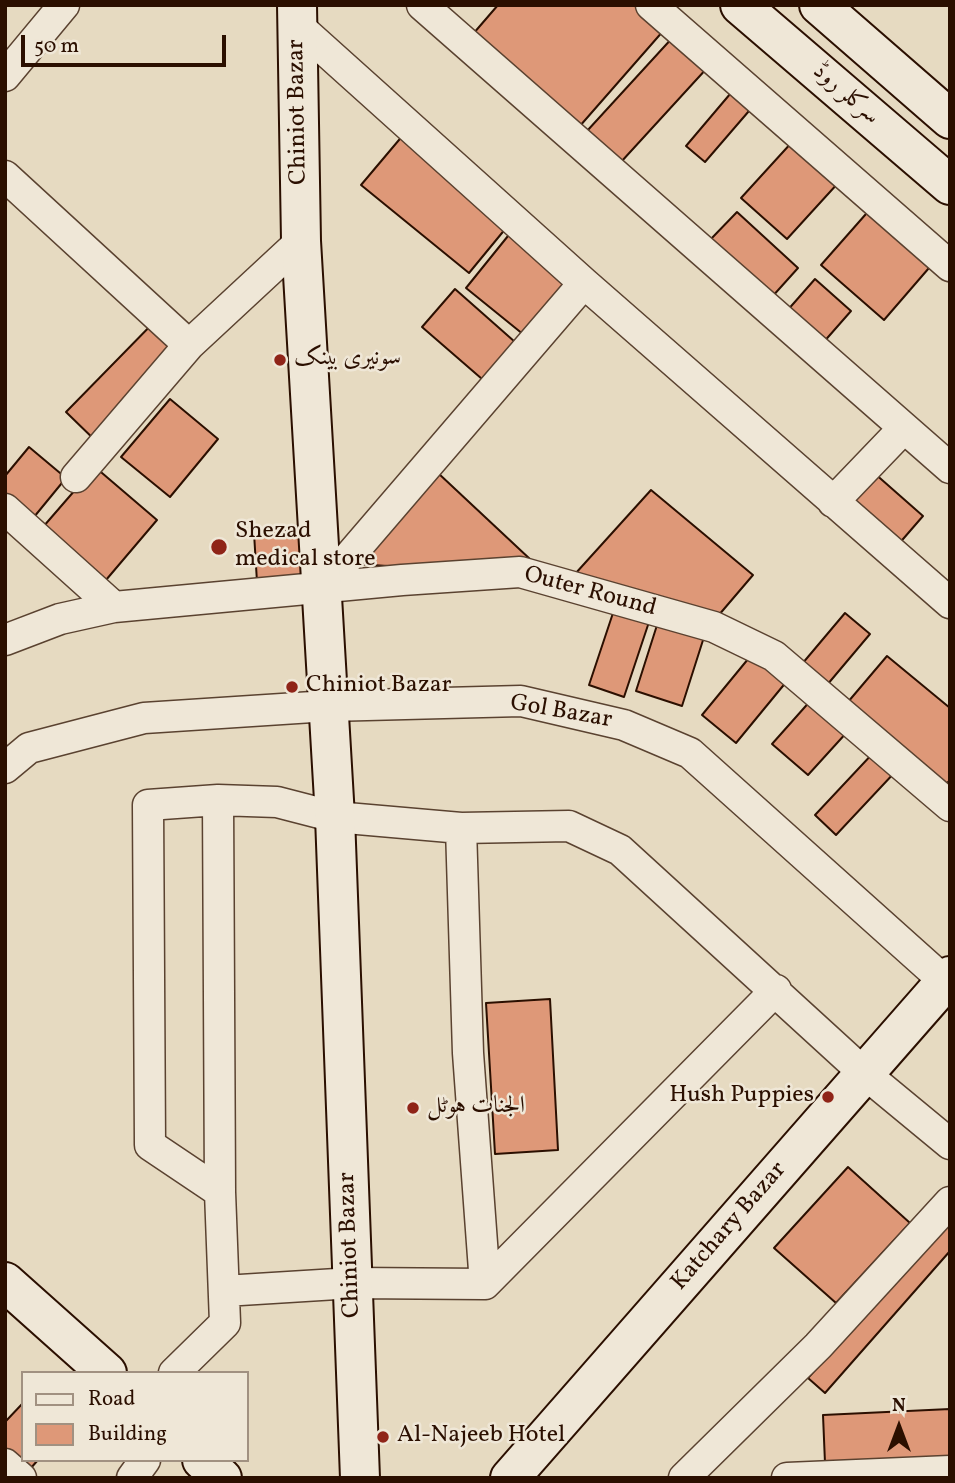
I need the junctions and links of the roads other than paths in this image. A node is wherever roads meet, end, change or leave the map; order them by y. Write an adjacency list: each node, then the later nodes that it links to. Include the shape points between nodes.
1 (64, 5): 7 (street)
2 (422, 5): 15 (street)
3 (651, 5): 12 (street)
4 (740, 5): 10 (street, سرکلر روڈ)
5 (819, 5): 8 (street, سرکلر روڈ)
6 (297, 16): 11 (street, Chiniot Bazar); 13 (street)
7 (5, 76)
8 (950, 119)
9 (5, 176): 14 (street)
10 (950, 185)
11 (302, 241): 14 (street); 20 (street, Chiniot Bazar)
12 (950, 266)
13 (584, 284): 18 (street); 20 (street)
14 (189, 345): 17 (street)
15 (903, 429): 16 (street); 18 (street)
16 (950, 468)
17 (76, 477)
18 (833, 502): 21 (street)
19 (5, 509): 22 (street)
20 (323, 587): 22 (street, Outer Round); 24 (street, Chiniot Bazar); 27 (street, Outer Round, via 520,572 714,627 774,656)
21 (950, 603)
22 (114, 607): 23 (street, Outer Round, via 60,619)
23 (5, 640)
24 (328, 706): 25 (street, Gol Bazar, via 145,718 29,748); 28 (street, Chiniot Bazar); 30 (street, Gol Bazar, via 521,701 624,725 690,753)
25 (5, 768)
26 (218, 800): 28 (street, via 277,802); 34 (street); 34 (street, via 148,805 148,819 150,1145)
27 (950, 806)
28 (335, 817): 29 (street); 37 (street, Chiniot Bazar)
29 (461, 828): 31 (street, via 569,826 620,850); 38 (street, via 468,1053)
30 (948, 981): 32 (street, Katchary Bazar)
31 (776, 990): 32 (street); 38 (street)
32 (864, 1073): 33 (street); 50 (street, Katchary Bazar)
33 (950, 1144)
34 (220, 1192): 39 (street)
35 (950, 1202): 51 (street, via 818,1346)
36 (5, 1282): 40 (street)
37 (353, 1283): 38 (street); 39 (street); 49 (street, Chiniot Bazar)
38 (485, 1284)
39 (223, 1291): 41 (street, via 225,1323)
40 (105, 1371)
41 (176, 1371)
42 (144, 1462): 47 (street)
43 (204, 1462): 48 (street)
44 (5, 1464): 46 (street)
45 (950, 1471): 52 (street)
46 (21, 1478)
47 (132, 1478)
48 (222, 1478)
49 (360, 1478)
50 (510, 1478)
51 (684, 1478)
52 (788, 1478)

